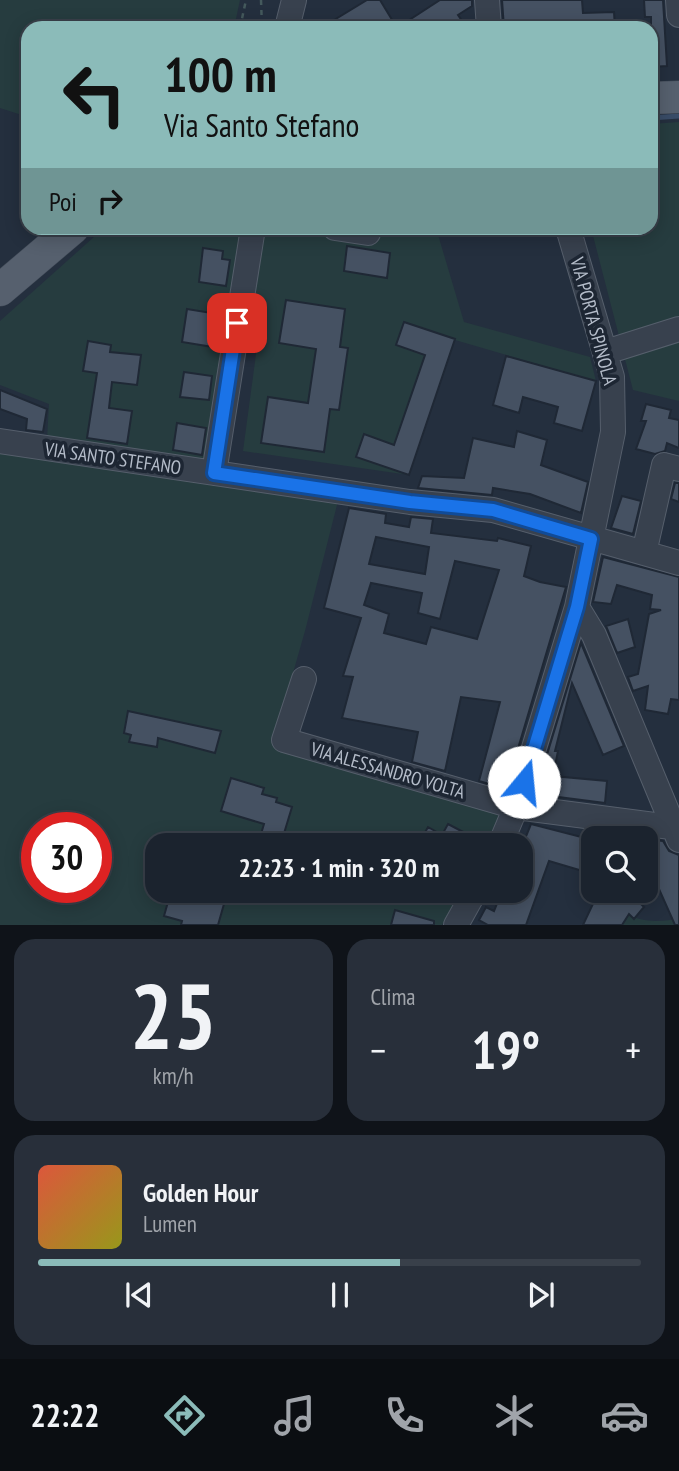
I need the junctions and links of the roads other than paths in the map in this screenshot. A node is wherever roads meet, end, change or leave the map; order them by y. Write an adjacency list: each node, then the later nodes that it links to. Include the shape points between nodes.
1 (487, 0): 4 (street)
2 (678, 0): 3 (street)
3 (679, 15)
4 (488, 21)
5 (658, 89): 6 (main road)
6 (679, 89)
7 (679, 97): 8 (main road)
8 (658, 98)
9 (52, 235): 13 (main road)
10 (65, 235): 14 (main road)
11 (252, 235): 19 (street)
12 (570, 235): 16 (street, VIA PORTA SPINOLA)
13 (0, 278)
14 (0, 290)
15 (679, 330): 16 (street)
16 (606, 352): 20 (street, VIA PORTA SPINOLA, via 613,384 613,432)
17 (0, 441): 19 (street, VIA SANTO STEFANO)
18 (679, 469): 21 (street, via 664,465)
19 (214, 473): 20 (street, VIA SANTO STEFANO, via 493,510)
20 (591, 539): 21 (street, VIA SANTO STEFANO); 23 (street, VIA PORTA SPINOLA)
21 (644, 553): 22 (street, VIA SANTO STEFANO)
22 (679, 563)
23 (577, 607): 25 (street, VIA PORTA SPINOLA); 26 (street, via 594,635)
24 (304, 679): 25 (street, VIA ALESSANDRO VOLTA, via 284,740)
25 (516, 807): 26 (street, VIA ALESSANDRO VOLTA); 27 (street, VIA PORTA SPINOLA)
26 (677, 832)
27 (505, 833)
28 (468, 903): 29 (street)
29 (456, 925)

